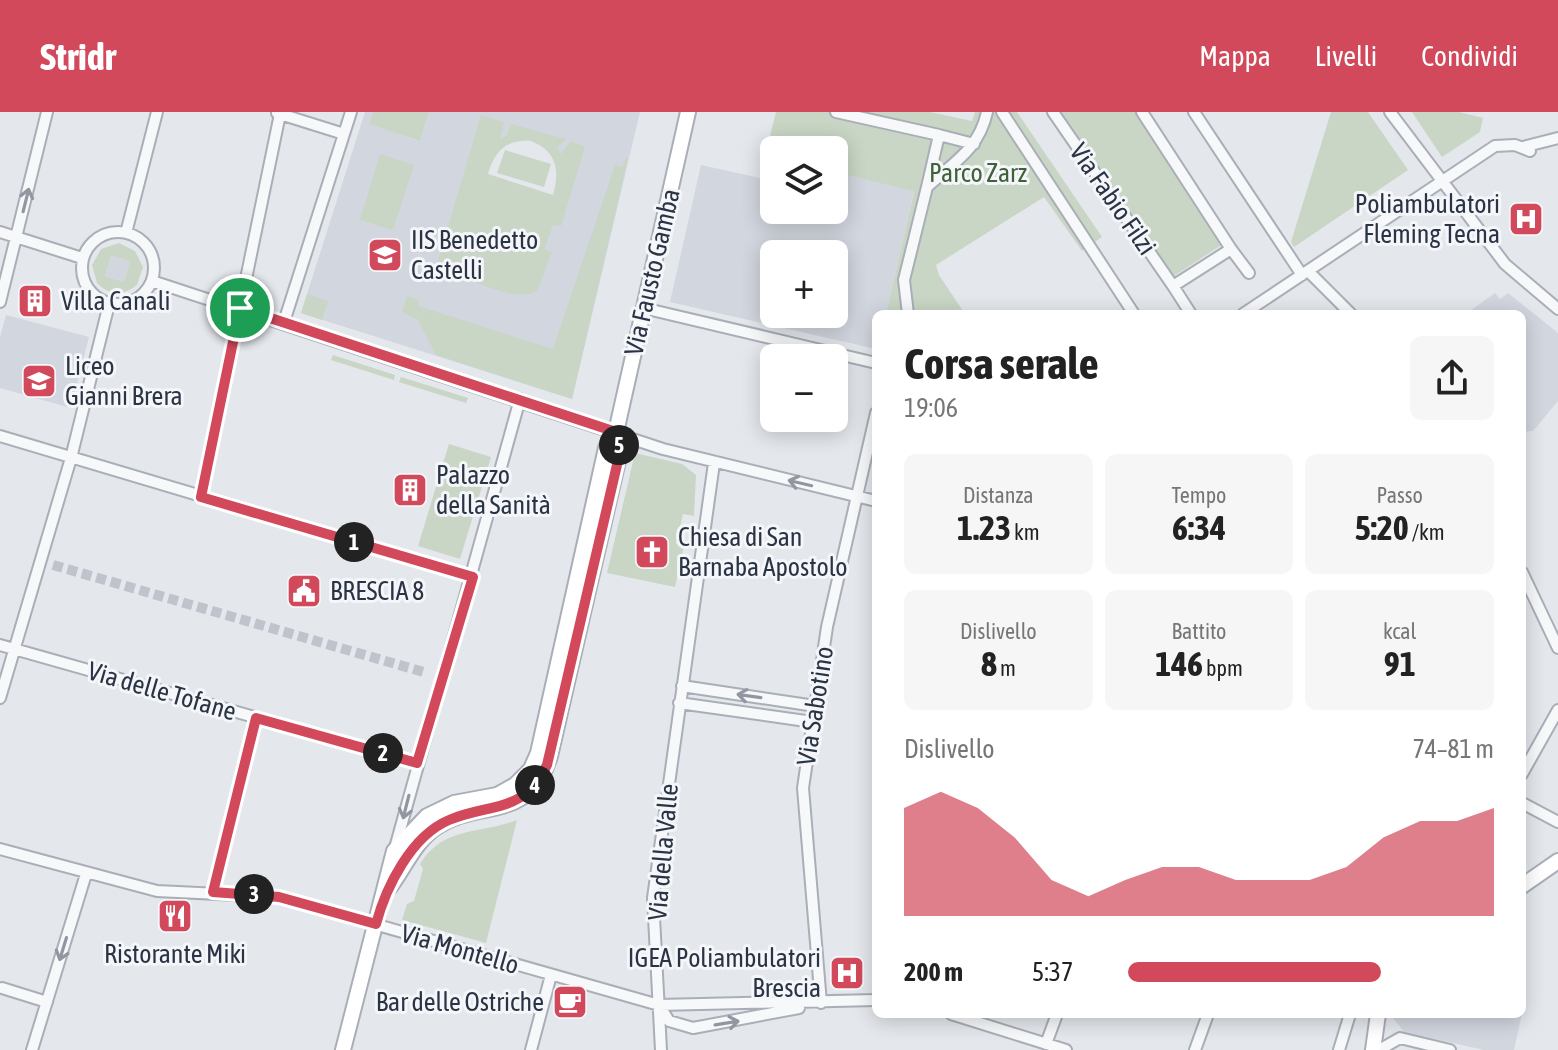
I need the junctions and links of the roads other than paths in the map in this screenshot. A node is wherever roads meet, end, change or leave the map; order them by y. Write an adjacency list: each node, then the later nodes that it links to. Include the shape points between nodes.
1 (47, 112): 21 (street, one-way to 1)
2 (157, 112): 20 (street)
3 (351, 112): 13 (street)
4 (688, 112): 31 (street, Via Fausto Gamba)
5 (836, 112): 14 (street)
6 (987, 112): 16 (street, via 982,136)
7 (1002, 112): 34 (street)
8 (1053, 112): 27 (street, Via Fabio Filzi)
9 (1142, 112): 22 (street)
10 (1194, 112): 25 (street)
11 (1390, 112): 17 (street)
12 (278, 113): 13 (street); 30 (street)
13 (344, 134): 38 (street)
14 (939, 135): 16 (street); 18 (street)
15 (1558, 138): 17 (street, via 1527,149 1495,146)
16 (974, 144): 18 (street)
17 (1443, 181): 25 (street); 32 (street, via 1514,274)
18 (927, 187): 33 (street, via 904,280)
19 (0, 232): 21 (street)
20 (126, 233): 23 (street, via 95,239); 26 (street, via 138,237 152,256)
21 (17, 237): 23 (street); 28 (street)
22 (1231, 249): 24 (street); 27 (street)
23 (82, 258): 29 (street, via 85,286)
24 (1249, 273)
25 (1305, 273): 36 (street); 37 (street)
26 (152, 281): 29 (street, via 132,302); 30 (street)
27 (1173, 286): 35 (street, Via Fabio Filzi)
28 (0, 302)
29 (109, 304): 44 (street)
30 (240, 308): 38 (street); 46 (street)
31 (643, 308): 39 (street); 41 (street, Via Fausto Gamba)
32 (1558, 309)
33 (908, 310)
34 (1131, 310)
35 (1188, 310)
36 (1249, 310)
37 (1347, 310)
38 (284, 322): 40 (street)
39 (872, 362)
40 (520, 399): 41 (street); 49 (street)
41 (616, 432): 45 (street); 66 (street, via 606,448 531,769 506,791 454,803 427,816); 71 (street, via 620,452 543,774 509,806 452,819 428,833)
42 (872, 432): 47 (street, Via Sabotino)
43 (0, 436): 44 (street)
44 (71, 458): 46 (street); 53 (street)
45 (714, 463): 47 (street, one-way to 45); 54 (street, Via della Valle)
46 (201, 497): 49 (street)
47 (858, 497): 48 (street); 57 (street, Via Sabotino, via 827,627)
48 (872, 500)
49 (473, 577): 61 (street)
50 (1526, 580): 52 (street)
51 (0, 645): 53 (street, Via delle Tofane)
52 (1558, 648)
53 (13, 649): 55 (street); 59 (street, Via delle Tofane)
54 (682, 686): 56 (street, Via della Valle); 57 (street, one-way to 54)
55 (0, 698)
56 (679, 703): 60 (street); 78 (street, Via della Valle, via 653,898)
57 (815, 706): 60 (street, Via Sabotino)
58 (1558, 710): 62 (street)
59 (256, 718): 61 (street, Via delle Tofane); 70 (street)
60 (813, 722): 77 (street, Via Sabotino, via 803,788)
61 (417, 763): 66 (street, one-way to 66)
62 (1526, 767)
63 (1526, 805): 64 (street)
64 (1558, 822)
65 (0, 849): 68 (street, Via Montello)
66 (394, 851): 71 (street)
67 (1558, 861): 69 (street)
68 (86, 874): 70 (street, Via Montello, via 157,891); 76 (street, one-way to 76)
69 (1526, 883)
70 (213, 892): 72 (street, Via Montello, via 279,897)
71 (383, 897): 72 (street)
72 (376, 924): 73 (street, Via Montello); 86 (street)
73 (551, 975): 78 (street, Via Montello); 87 (street)
74 (2, 988): 76 (street)
75 (872, 1000): 77 (street)
76 (47, 1002): 85 (street)
77 (821, 1003): 78 (street); 78 (street, one-way to 77, via 669,1021 693,1028)
78 (659, 1005): 88 (street, Via della Valle)
79 (965, 1018): 84 (street)
80 (1056, 1018): 84 (street)
81 (1207, 1018): 90 (street)
82 (1349, 1018): 91 (street)
83 (1378, 1018): 92 (street)
84 (1046, 1044): 89 (street)
85 (32, 1050)
86 (343, 1050)
87 (531, 1050)
88 (661, 1050)
89 (1066, 1050)
90 (1195, 1050)
91 (1339, 1050)
92 (1376, 1050): 93 (street, via 1400,1038)
93 (1450, 1050)

